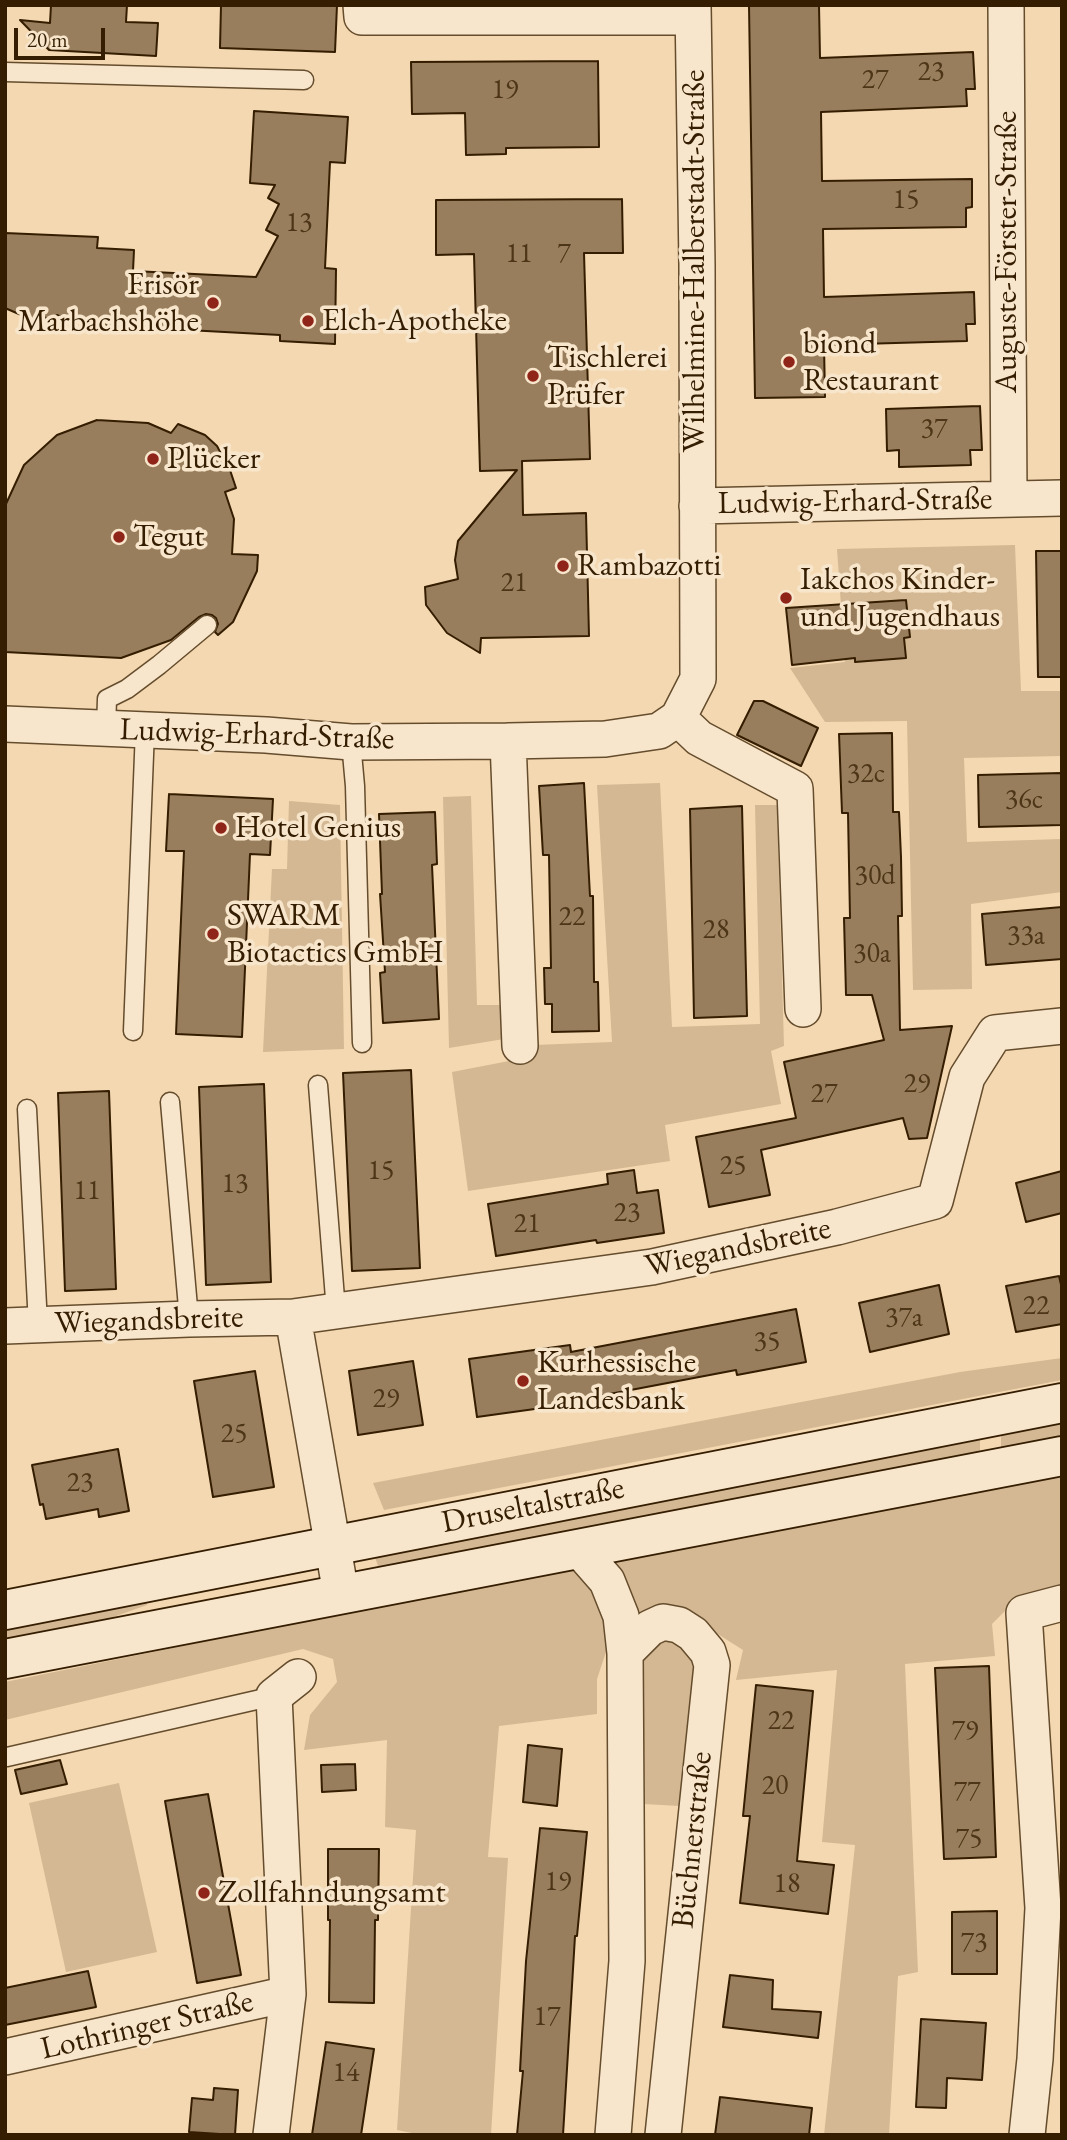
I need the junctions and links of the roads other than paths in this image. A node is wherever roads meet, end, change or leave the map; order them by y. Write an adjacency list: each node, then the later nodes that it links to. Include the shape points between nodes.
1 (1006, 5): 6 (street, Auguste-Förster-Straße)
2 (362, 11): 3 (street, Wilhelmine-Halberstadt-Straße)
3 (693, 11): 8 (street, Wilhelmine-Halberstadt-Straße)
4 (5, 72): 5 (lane)
5 (304, 80)
6 (1009, 498): 7 (street, Ludwig-Erhard-Straße); 8 (street, Ludwig-Erhard-Straße)
7 (1062, 498)
8 (697, 506): 10 (street, Ludwig-Erhard-Straße, via 698,679)
9 (207, 625): 12 (lane, via 127,689 107,699)
10 (678, 718): 14 (street, Ludwig-Erhard-Straße, via 659,731); 16 (street, via 699,738 795,789)
11 (5, 724): 12 (street, Ludwig-Erhard-Straße)
12 (106, 729): 13 (street, Ludwig-Erhard-Straße)
13 (145, 730): 15 (street, Ludwig-Erhard-Straße); 18 (lane)
14 (508, 741): 15 (street, Ludwig-Erhard-Straße); 20 (street)
15 (351, 742): 19 (lane)
16 (803, 1009)
17 (1062, 1026): 24 (street, Wiegandsbreite, via 995,1033 967,1077 935,1201 652,1267)
18 (133, 1031)
19 (362, 1043)
20 (520, 1046)
21 (318, 1085): 24 (lane)
22 (170, 1102): 26 (lane)
23 (27, 1108): 27 (lane)
24 (336, 1311): 25 (street, Wiegandsbreite)
25 (293, 1317): 26 (street, Wiegandsbreite); 30 (street)
26 (189, 1319): 27 (street, Wiegandsbreite)
27 (22, 1326)
28 (1062, 1403): 30 (main road, Druseltalstraße)
29 (1062, 1455): 31 (main road, Druseltalstraße)
30 (333, 1544): 32 (street); 34 (main road, Druseltalstraße)
31 (579, 1549): 32 (main road, Druseltalstraße); 35 (street, Büchnerstraße, via 607,1581 621,1616)
32 (341, 1594): 36 (main road, Druseltalstraße)
33 (1062, 1603): 44 (street, via 1024,1612 1043,1908)
34 (5, 1610)
35 (625, 1653): 42 (street, Büchnerstraße, via 627,1961); 43 (street, Büchnerstraße, via 650,1628 663,1622 693,1634 712,1665)
36 (5, 1659)
37 (286, 1686): 38 (lane); 39 (street)
38 (8, 1757)
39 (289, 1994): 40 (street, Lothringer Straße); 41 (street)
40 (5, 2057)
41 (271, 2135)
42 (613, 2135)
43 (663, 2135)
44 (1027, 2135)

